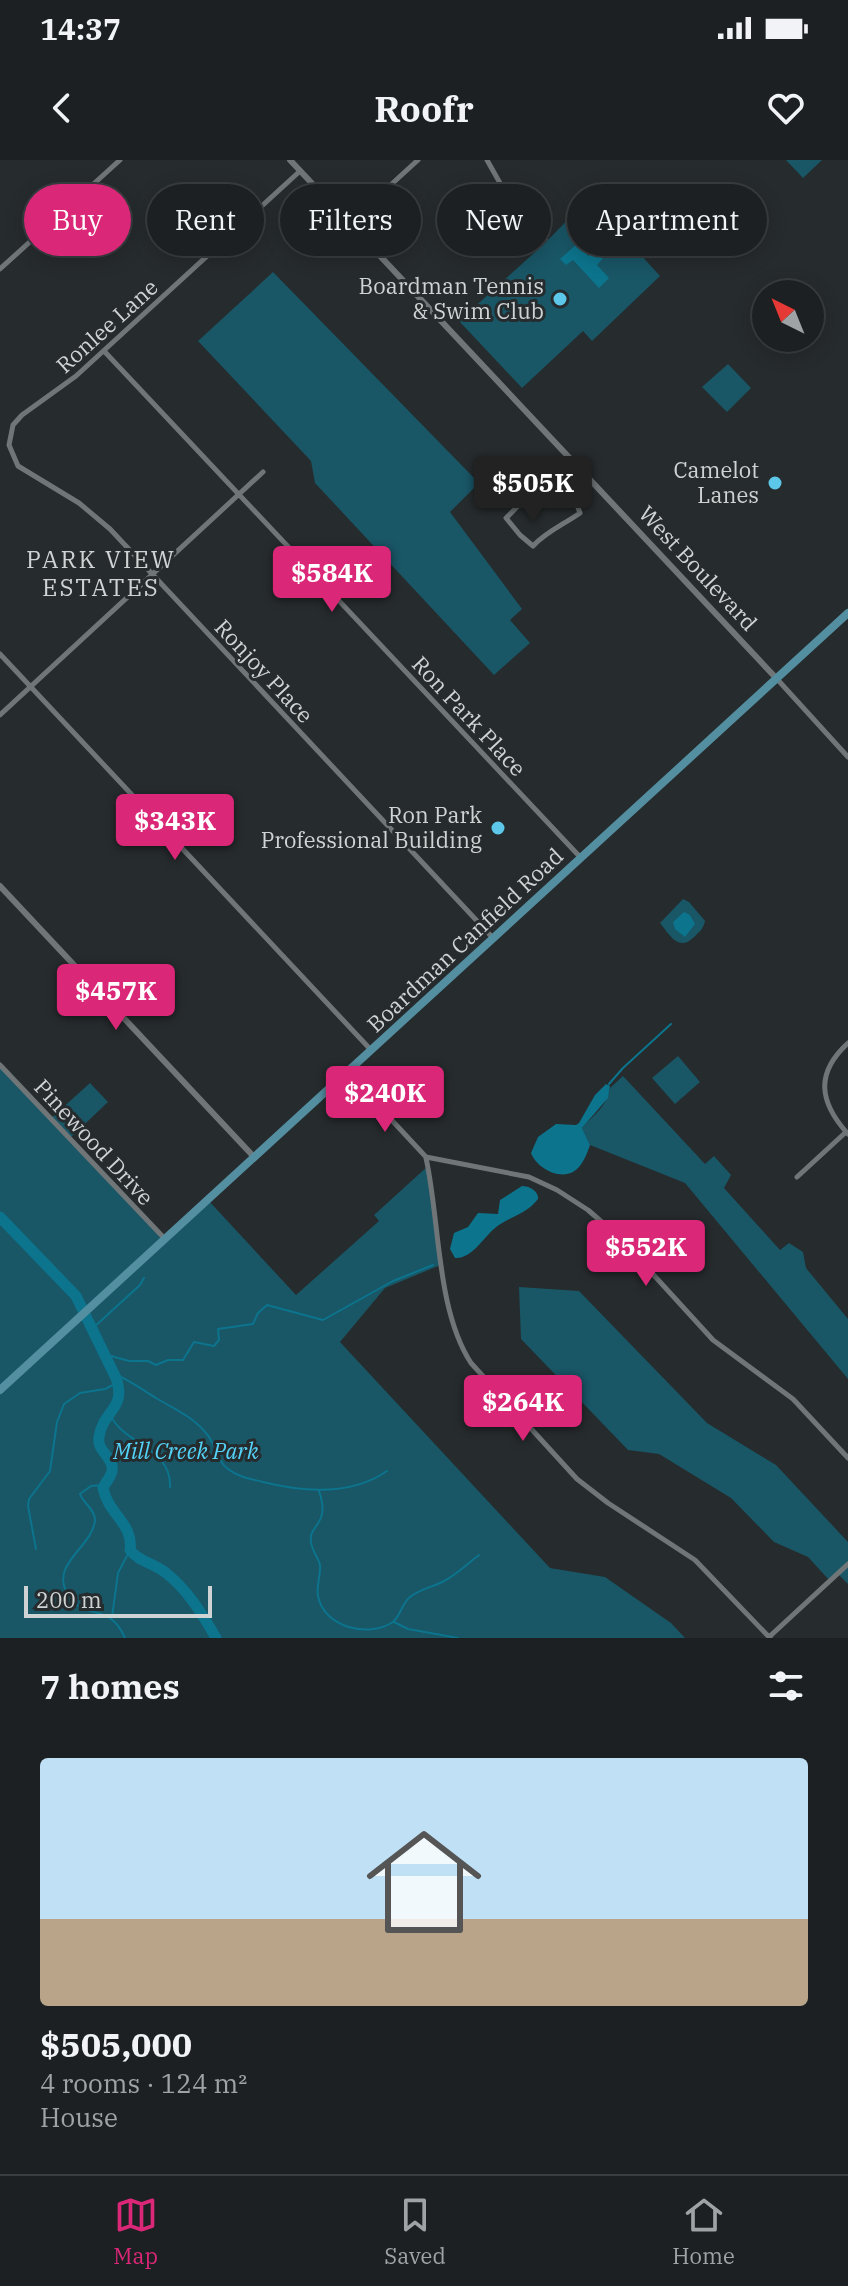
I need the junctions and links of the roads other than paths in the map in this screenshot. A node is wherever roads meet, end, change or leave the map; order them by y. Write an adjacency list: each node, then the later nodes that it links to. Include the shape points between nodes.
1 (120, 160): 10 (street)
2 (290, 160): 5 (street, West Boulevard)
3 (418, 160): 7 (street)
4 (487, 160): 8 (street)
5 (300, 171): 6 (street, West Boulevard); 11 (street, Ronlee Lane)
6 (312, 184)
7 (392, 184)
8 (501, 184)
9 (380, 256): 14 (street, West Boulevard)
10 (0, 269)
11 (104, 351): 12 (street, Ronlee Lane, via 19,418); 16 (street, Ron Park Place)
12 (9, 439): 17 (street, Ronjoy Place, via 12,458 22,470 90,512)
13 (263, 472): 16 (street)
14 (586, 475): 15 (street); 20 (street, West Boulevard)
15 (571, 489): 15 (street, via 580,513 553,527 533,546 506,518 550,482)
16 (239, 495): 17 (street); 24 (street, Ron Park Place)
17 (152, 575): 21 (street); 26 (street, Ronjoy Place)
18 (848, 613): 20 (main road, Boardman Canfield Road)
19 (0, 654): 21 (street)
20 (777, 679): 23 (street, West Boulevard); 24 (main road, Boardman Canfield Road)
21 (31, 687): 22 (street); 28 (street)
22 (0, 715)
23 (848, 757)
24 (581, 858): 26 (main road, Boardman Canfield Road)
25 (0, 886): 32 (street)
26 (493, 938): 28 (main road, Boardman Canfield Road)
27 (848, 1043): 31 (street, via 829,1065 824,1086 829,1108)
28 (371, 1050): 30 (main road, Boardman Canfield Road)
29 (0, 1065): 35 (street, Pinewood Drive)
30 (347, 1072): 32 (main road, Boardman Canfield Road); 33 (street)
31 (847, 1133): 34 (street)
32 (254, 1157): 35 (main road, Boardman Canfield Road)
33 (426, 1157): 37 (street, via 529,1177 588,1210 713,1340 793,1399); 39 (street, via 451,1317 471,1363 577,1479 695,1560)
34 (797, 1177)
35 (165, 1239): 36 (main road, Boardman Canfield Road)
36 (0, 1390)
37 (848, 1458)
38 (848, 1564): 39 (street)
39 (770, 1637)

